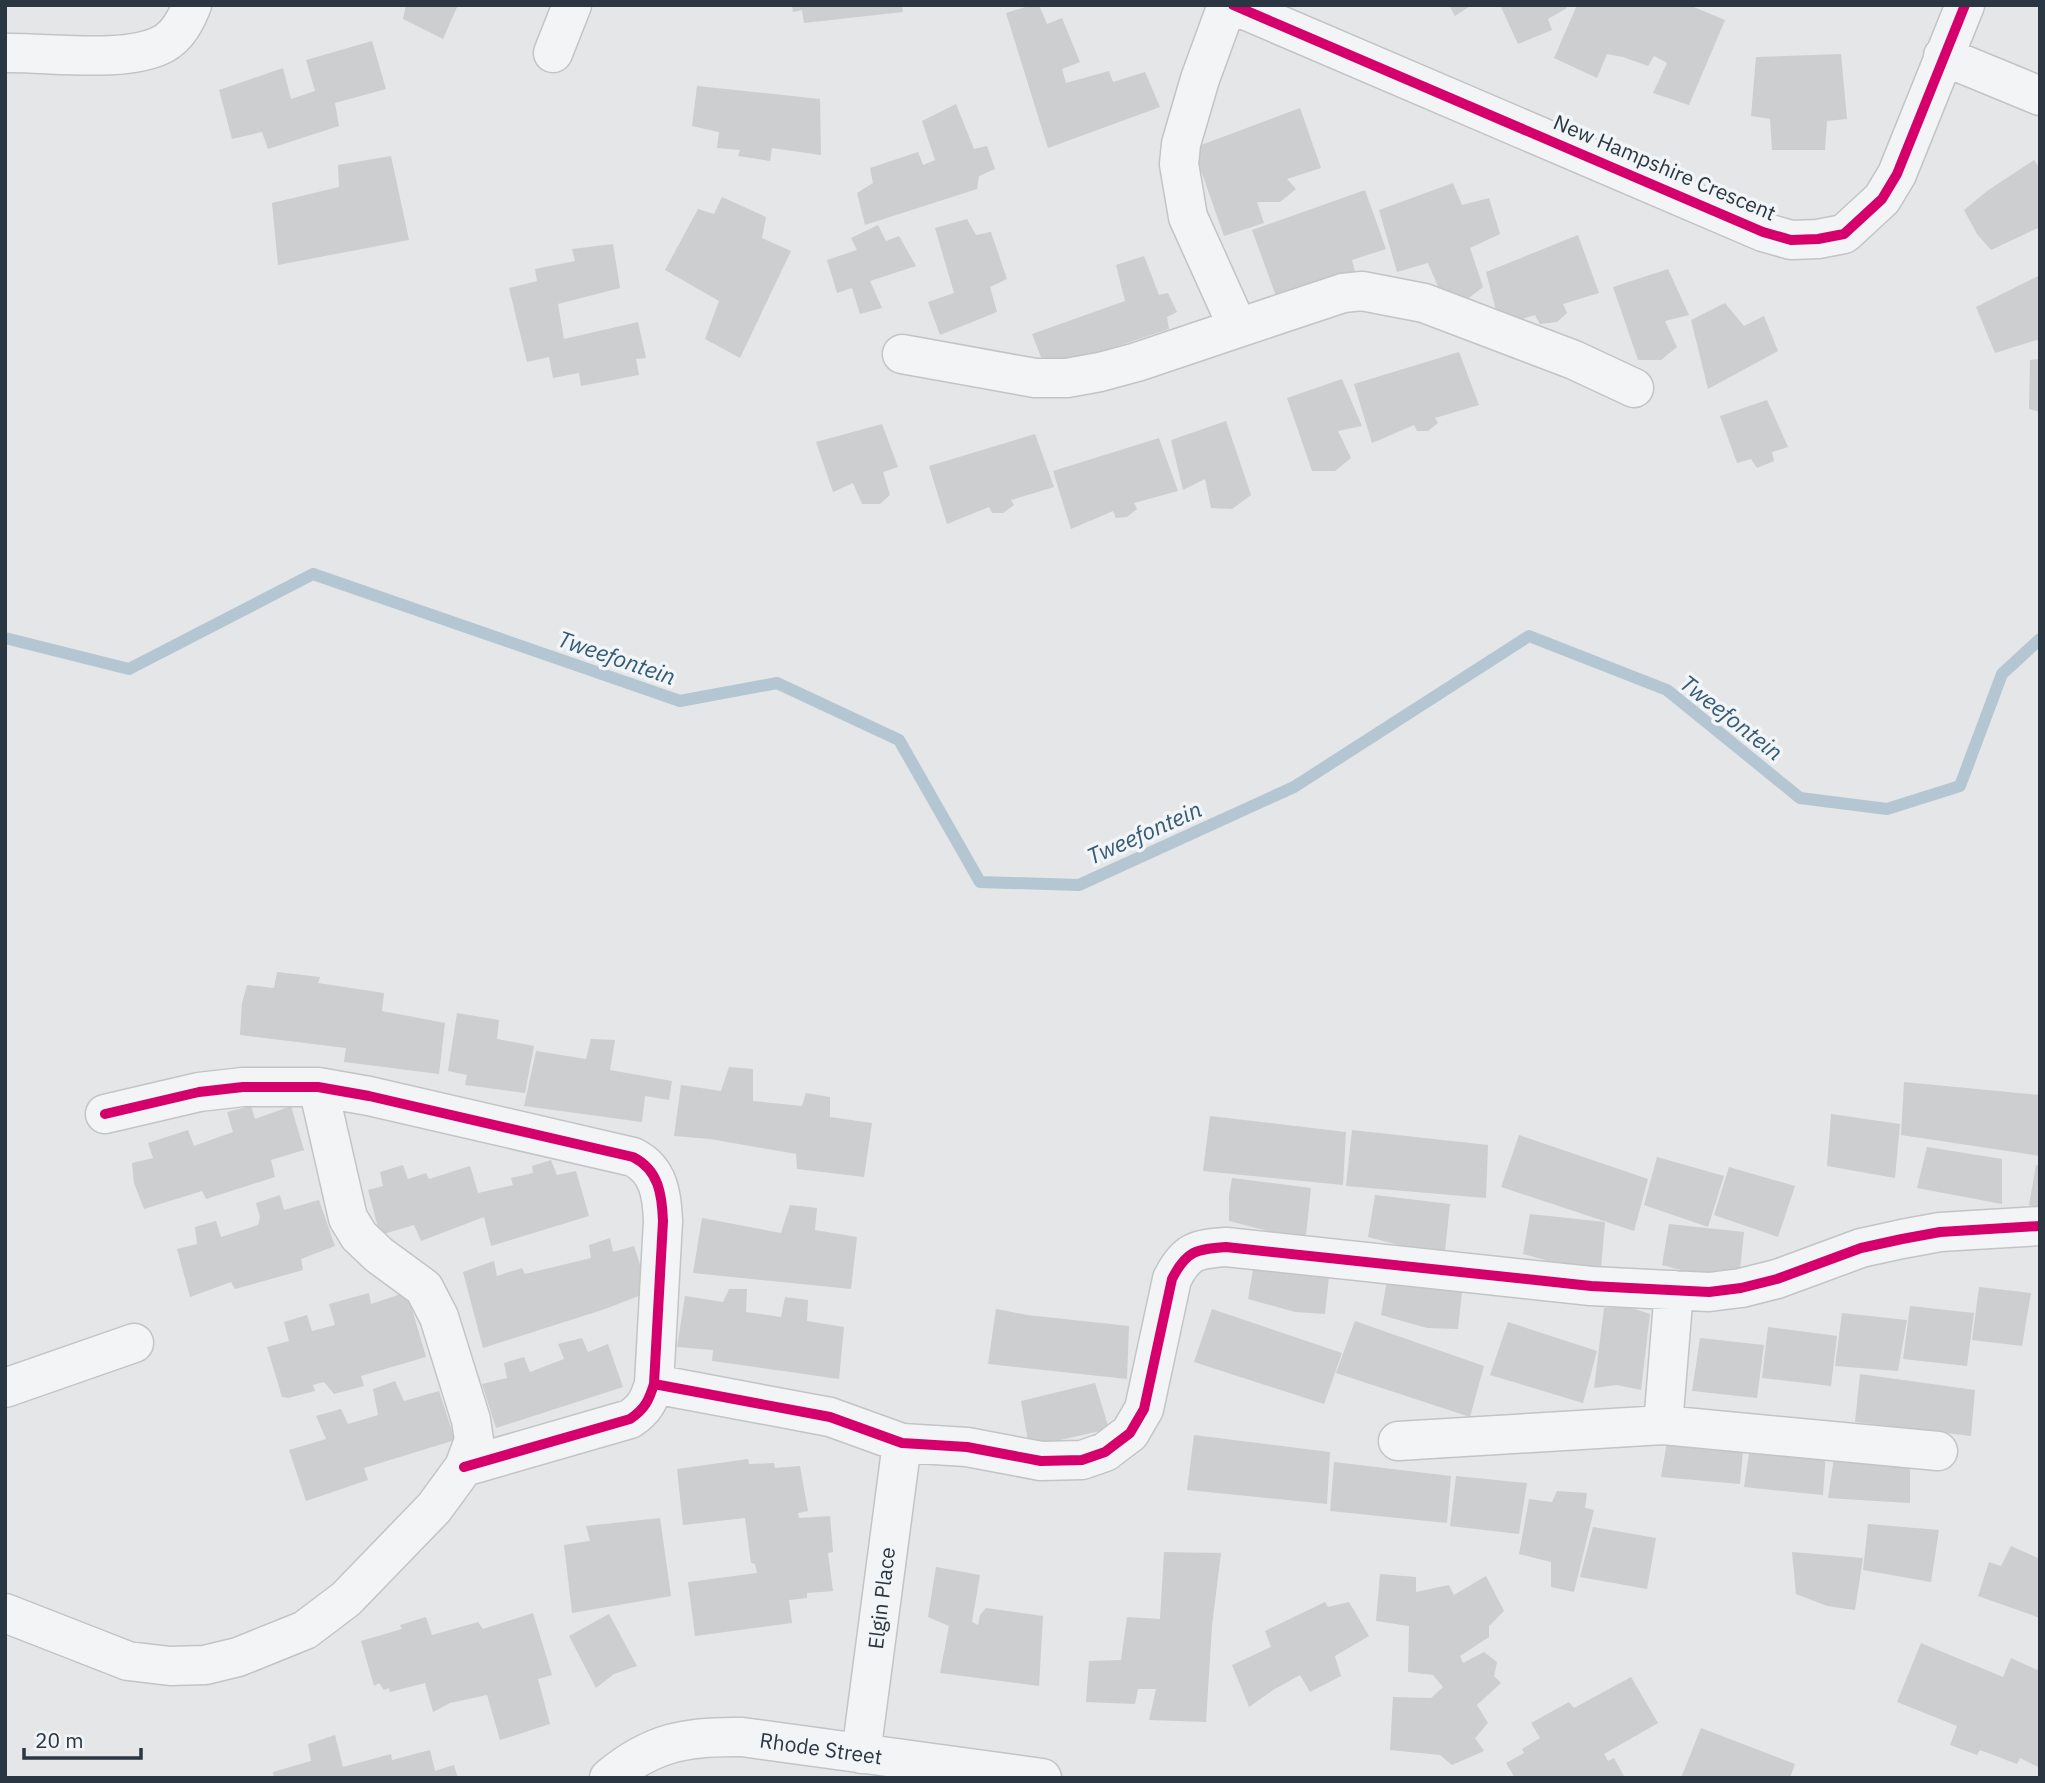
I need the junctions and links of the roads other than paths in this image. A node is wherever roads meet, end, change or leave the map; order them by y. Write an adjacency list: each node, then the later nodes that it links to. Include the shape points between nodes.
1 (192, 5): 6 (street, via 178,33 142,51 112,55)
2 (572, 5): 7 (street)
3 (1227, 5): 10 (street, via 1200,79 1179,164 1188,217)
4 (1233, 5): 8 (street, New Hampshire Crescent, via 1791,240 1844,234 1882,199 1897,174)
5 (1965, 5): 8 (street, New Hampshire Crescent)
6 (5, 53)
7 (552, 53)
8 (1943, 55): 9 (street)
9 (2040, 96)
10 (1238, 328): 11 (street, via 1137,362 1068,378 1035,378); 12 (street, via 1343,293 1362,291 1424,303)
11 (902, 355)
12 (1634, 387)
13 (318, 1087): 14 (street, via 199,1092); 18 (street, via 633,1157 651,1170 663,1195); 24 (street, via 348,1217 379,1255 424,1288 439,1317 471,1420 474,1440)
14 (105, 1114)
15 (2040, 1226): 16 (street, via 1940,1233 1861,1248 1741,1288)
16 (1674, 1290): 20 (street); 22 (street, via 1202,1248 1188,1255 1172,1279 1144,1409 1130,1433 1105,1452 1082,1460 1041,1461 967,1447)
17 (134, 1343): 19 (street)
18 (654, 1384): 22 (street, via 830,1417); 24 (street, via 649,1401 630,1419)
19 (5, 1388)
20 (1663, 1426): 21 (street); 23 (street)
21 (1398, 1441)
22 (902, 1443): 26 (street, Elgin Place)
23 (1938, 1451)
24 (464, 1467): 25 (street, via 434,1508 346,1599 305,1630 238,1657 205,1665 128,1661)
25 (5, 1613)
26 (861, 1754): 27 (street, Rhode Street, via 713,1736 653,1749 631,1759); 28 (street, Rhode Street)
27 (609, 1778)
28 (1042, 1778)

